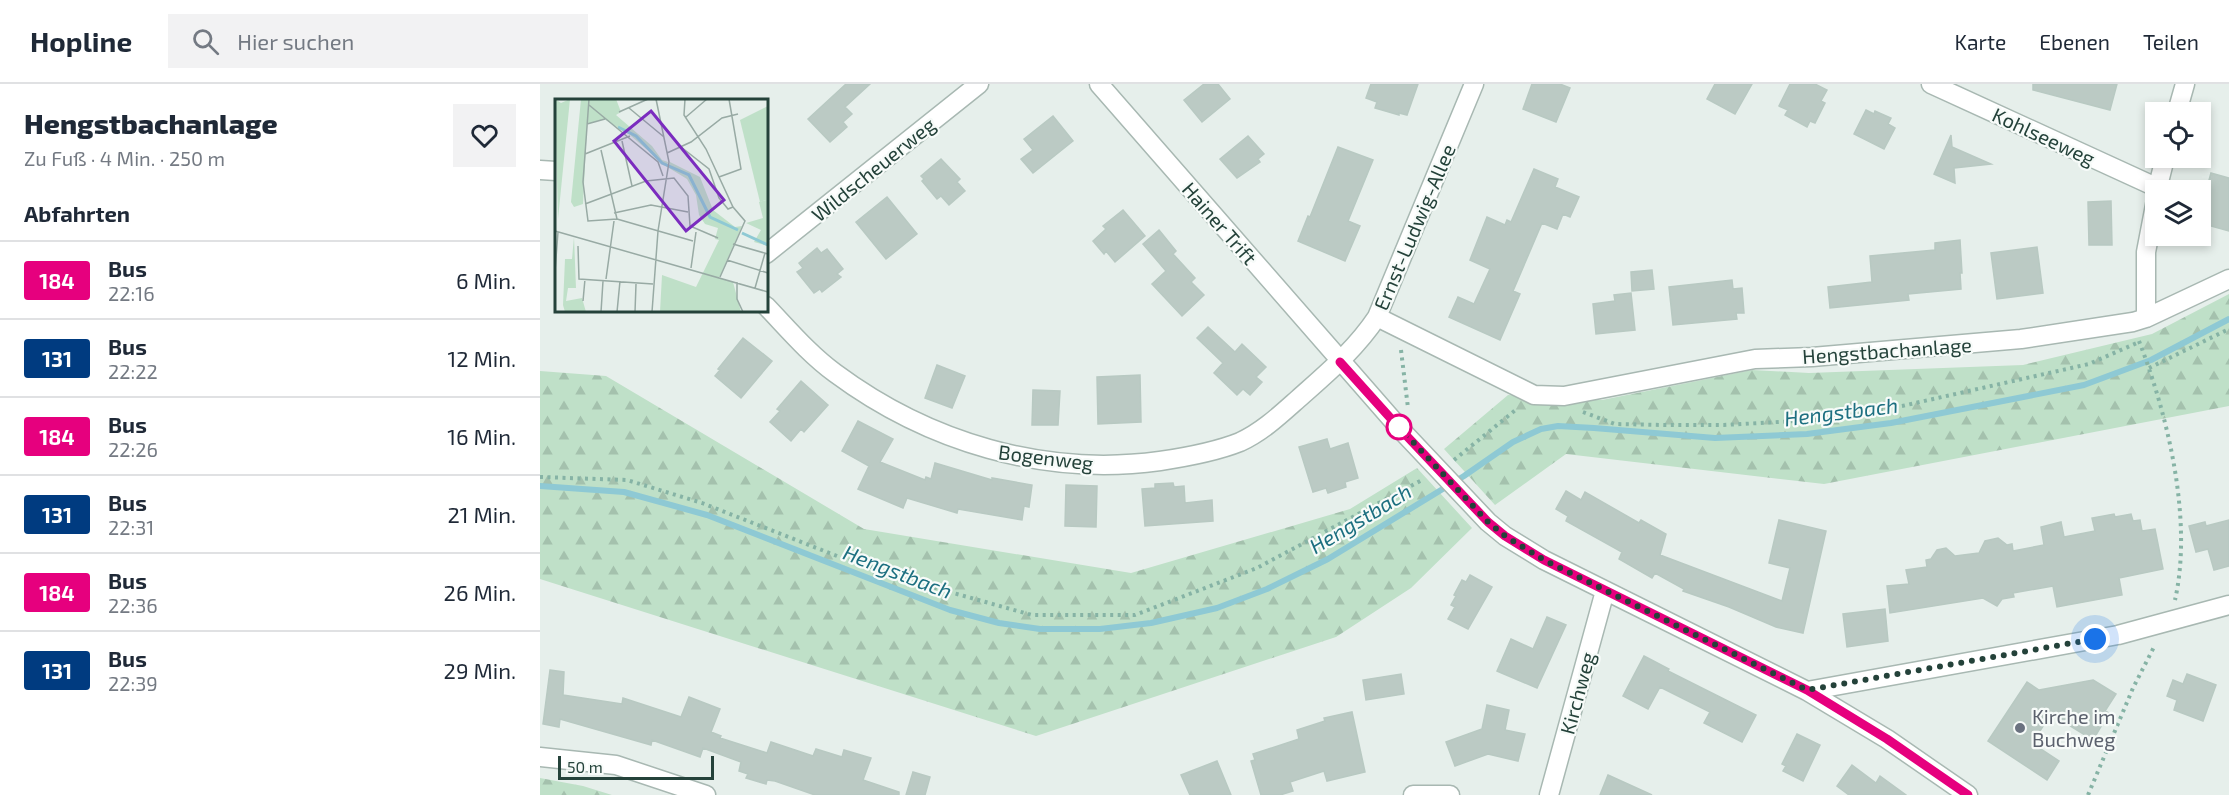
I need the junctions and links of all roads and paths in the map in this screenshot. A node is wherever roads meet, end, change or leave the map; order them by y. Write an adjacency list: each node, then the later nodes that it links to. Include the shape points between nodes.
1 (979, 84): 11 (street, Wildscheuerweg)
2 (1099, 84): 18 (street, Hainer Trift)
3 (1474, 84): 14 (street, Ernst-Ludwig-Allee)
4 (1930, 84): 9 (street, Kohlseeweg)
5 (2185, 84): 6 (street)
6 (2180, 102)
7 (540, 170): 8 (street)
8 (555, 171)
9 (2145, 187)
10 (2147, 246): 15 (street)
11 (768, 252)
12 (2229, 279): 15 (street, Hengstbachanlage)
13 (768, 308): 18 (street, Bogenweg, via 834,372 901,416 986,449 1047,461 1125,464 1217,450 1258,432)
14 (1377, 317): 16 (street, Hengstbachanlage); 18 (street, Ernst-Ludwig-Allee)
15 (2146, 318): 20 (street, Hengstbachanlage, via 2021,339 1755,359 1578,395)
16 (1398, 328): 20 (street, Hengstbachanlage); 22 (path)
17 (2229, 329): 19 (path)
18 (1340, 362): 22 (street, Hainer Trift)
19 (2149, 367): 21 (path, via 2139,341 2089,363 1832,419 1724,425 1615,424); 27 (path, via 2175,473 2180,517 2182,556)
20 (1534, 394): 23 (path)
21 (1574, 409)
22 (1411, 441): 23 (street, Hainer Trift)
23 (1440, 470): 24 (path, via 1257,568 1135,615 1032,615 857,562 702,503 627,480); 25 (street, Hainer Trift, via 1505,536)
24 (540, 477)
25 (1605, 591): 28 (street, Hainer Trift); 33 (street, Kirchweg)
26 (2229, 604): 27 (street)
27 (2168, 623): 28 (street); 35 (path, via 2133,688)
28 (1807, 690): 34 (street, Hainer Trift)
29 (540, 757): 30 (street, via 616,765)
30 (706, 795)
31 (1413, 795): 32 (street)
32 (1450, 795)
33 (1549, 795)
34 (1968, 795)
35 (2088, 795)

